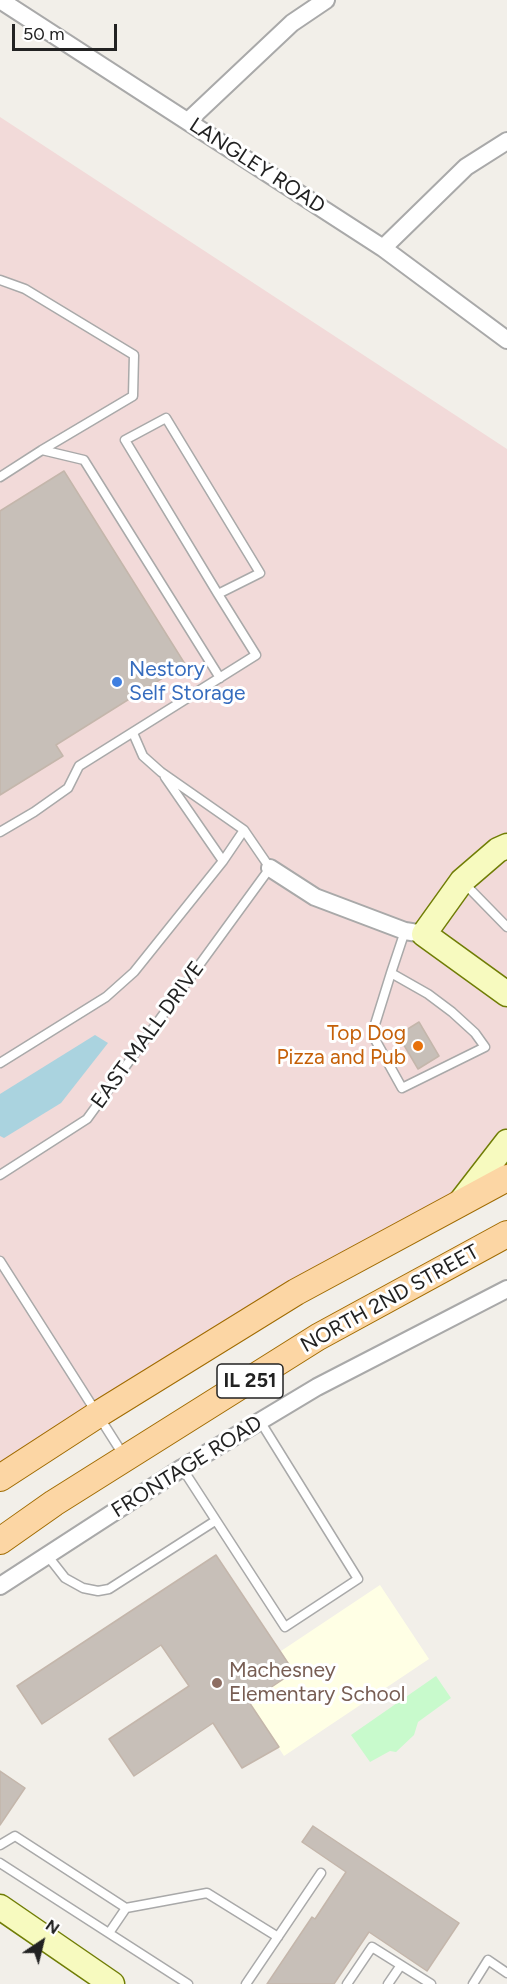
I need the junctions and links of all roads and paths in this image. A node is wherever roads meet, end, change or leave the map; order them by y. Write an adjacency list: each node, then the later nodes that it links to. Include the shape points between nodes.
1 (0, 0): 3 (street, LANGLEY ROAD)
2 (326, 0): 3 (street, via 292,23)
3 (188, 121): 5 (street, LANGLEY ROAD)
4 (507, 141): 5 (street, via 466,167)
5 (383, 248): 7 (street, LANGLEY ROAD)
6 (0, 280): 8 (lane, via 26,289 134,355 133,396)
7 (507, 340)
8 (42, 450): 9 (lane); 11 (lane, via 84,460)
9 (0, 477)
10 (218, 594): 10 (lane, via 124,440 166,418 260,573); 11 (lane, via 256,655)
11 (220, 678): 12 (lane)
12 (133, 733): 13 (lane, via 143,756); 15 (lane, via 79,766 68,788)
13 (161, 772): 14 (lane); 17 (lane)
14 (244, 830): 17 (lane); 18 (lane)
15 (0, 832)
16 (504, 851): 19 (street)
17 (223, 861): 24 (lane, via 134,972 106,997)
18 (270, 868): 21 (street, via 315,897); 26 (lane, EAST MALL DRIVE, via 87,1119)
19 (462, 881): 20 (lane); 21 (street)
20 (507, 927)
21 (414, 933): 22 (lane); 23 (street)
22 (391, 973): 22 (lane, via 372,1035 402,1088 485,1047 452,1012)
23 (507, 994)
24 (0, 1064)
25 (507, 1143): 28 (street)
26 (0, 1175)
27 (507, 1178): 28 (main road, IL 251)
28 (459, 1204): 32 (main road, IL 251, via 296,1292)
29 (507, 1234): 34 (main road, NORTH 2ND STREET / IL 251, via 318,1338)
30 (0, 1261): 32 (lane)
31 (507, 1289): 33 (street, FRONTAGE ROAD)
32 (97, 1415): 34 (lane); 36 (main road, IL 251)
33 (260, 1421): 35 (street, FRONTAGE ROAD); 37 (lane, via 358,1579 285,1628)
34 (125, 1459): 38 (main road, NORTH 2ND STREET / IL 251)
35 (182, 1468): 37 (lane); 39 (street, FRONTAGE ROAD)
36 (0, 1478)
37 (214, 1521): 39 (lane, via 110,1589 83,1588 65,1578)
38 (0, 1541)
39 (47, 1555): 40 (street, FRONTAGE ROAD)
40 (0, 1586)
41 (0, 1845): 45 (lane, via 15,1836)
42 (0, 1863): 46 (lane)
43 (321, 1874): 47 (lane)
44 (0, 1907): 50 (street)
45 (126, 1908): 46 (lane); 47 (lane, via 207,1893)
46 (109, 1933): 51 (lane)
47 (278, 1937): 52 (lane)
48 (401, 1965): 53 (lane, via 372,1947); 54 (lane); 55 (lane)
49 (507, 1973): 56 (lane, via 488,1960)
50 (112, 1984)
51 (188, 1984)
52 (246, 1984)
53 (347, 1984)
54 (388, 1984)
55 (431, 1984)
56 (473, 1984)

